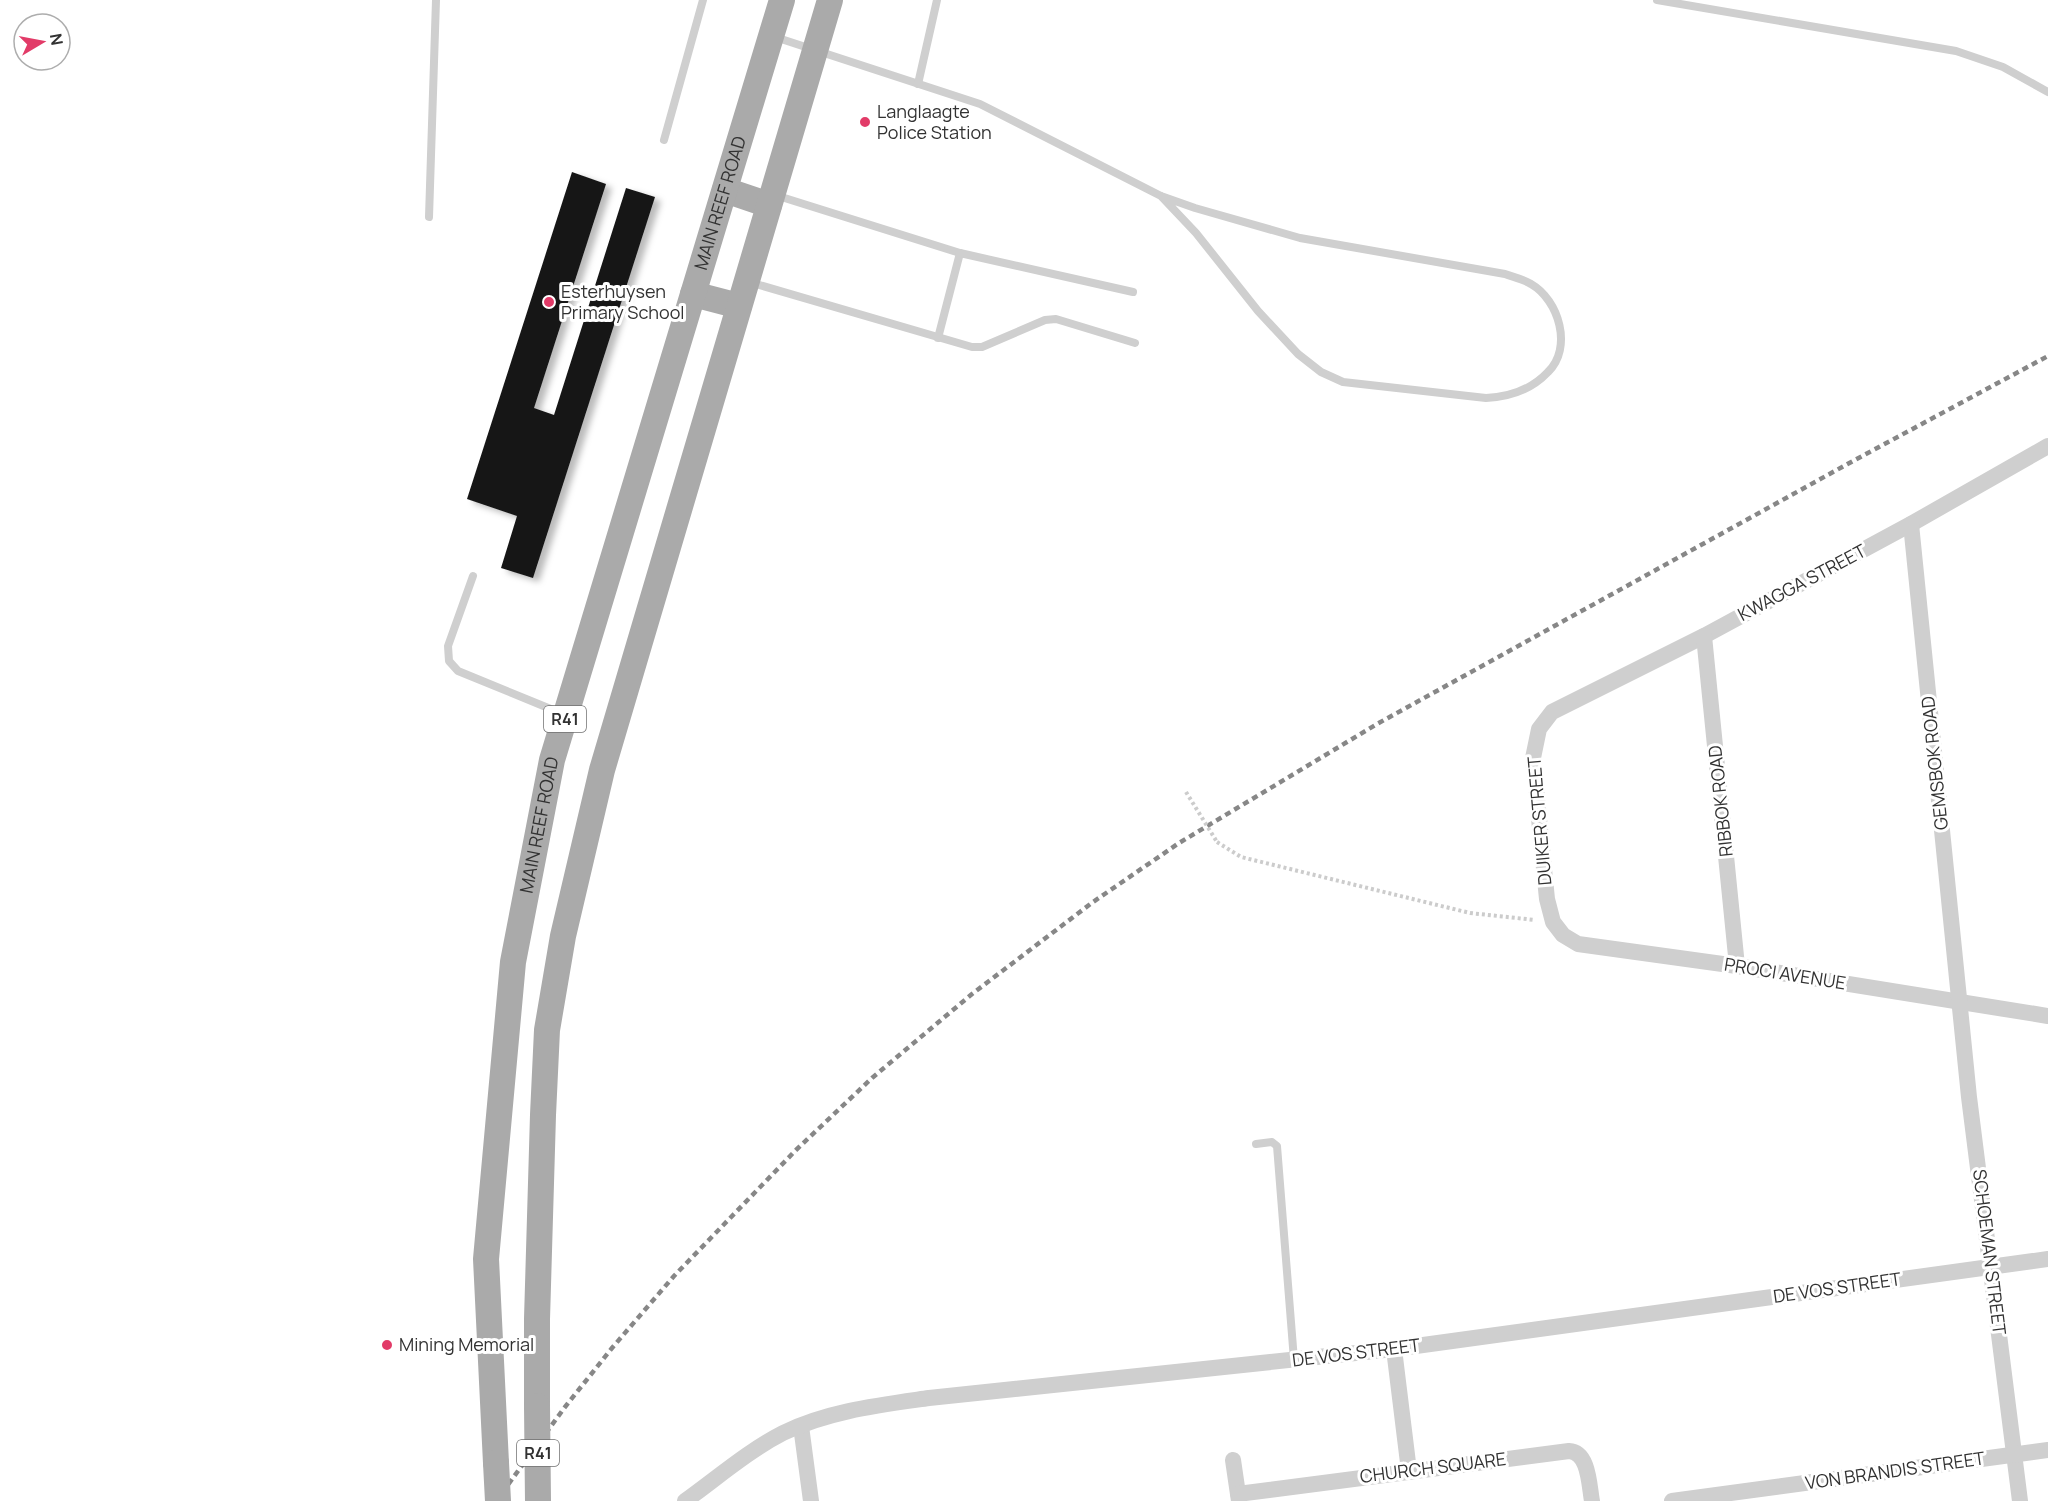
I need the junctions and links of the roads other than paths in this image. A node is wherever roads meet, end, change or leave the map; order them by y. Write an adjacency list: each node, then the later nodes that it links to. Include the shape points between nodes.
1 (436, 0): 15 (lane)
2 (703, 0): 11 (lane)
3 (782, 0): 7 (main road, MAIN REEF ROAD / R41)
4 (830, 0): 8 (main road, R41)
5 (937, 0): 9 (lane)
6 (1657, 0): 10 (lane, via 1956,51 2003,67)
7 (771, 36): 8 (lane); 12 (main road, MAIN REEF ROAD / R41)
8 (814, 50): 9 (lane); 14 (main road, R41)
9 (918, 84): 13 (lane, via 980,104)
10 (2048, 92)
11 (664, 140)
12 (725, 190): 14 (main road); 19 (main road, MAIN REEF ROAD / R41)
13 (1161, 196): 13 (lane, via 1298,354 1321,372 1343,381 1502,398 1533,385 1550,371 1558,353 1561,335 1557,315 1531,283 1504,274 1300,238)
14 (770, 199): 16 (lane); 17 (main road, R41)
15 (429, 217)
16 (960, 254): 18 (lane); 21 (lane)
17 (746, 281): 20 (main road, R41); 21 (lane)
18 (1133, 292)
19 (693, 294): 20 (main road); 28 (main road, MAIN REEF ROAD / R41)
20 (739, 306): 45 (main road, R41, bridge, via 603,770 563,936 548,1030 543,1115 537,1319)
21 (938, 338): 22 (lane, via 982,347 1044,320 1056,319)
22 (1135, 343)
23 (2048, 446): 24 (street, KWAGGA STREET)
24 (1911, 524): 26 (street, KWAGGA STREET); 31 (street, GEMSBOK ROAD)
25 (473, 576): 28 (lane, via 448,645 449,661 458,671)
26 (1704, 636): 27 (street, KWAGGA STREET); 30 (street, RIBBOK ROAD)
27 (1552, 712): 29 (street, DUIKER STREET, via 1539,729 1533,758 1547,899)
28 (566, 716): 44 (main road, MAIN REEF ROAD / R41, bridge, via 552,760 513,962 498,1107 486,1259)
29 (1553, 922): 30 (street, PROCI AVENUE, via 1563,935 1578,944)
30 (1737, 966): 31 (street, PROCI AVENUE)
31 (1960, 1002): 32 (street, PROCI AVENUE); 35 (street, SCHOEMAN STREET)
32 (2048, 1016)
33 (1256, 1144): 37 (lane, via 1272,1142 1277,1146)
34 (2048, 1259): 35 (street, DE VOS STREET)
35 (1991, 1267): 36 (street, DE VOS STREET); 40 (street, SCHOEMAN STREET)
36 (1394, 1349): 37 (street, DE VOS STREET); 42 (street)
37 (1294, 1360): 38 (street, DE VOS STREET, via 920,1400 839,1414)
38 (801, 1426): 46 (street, DE VOS STREET, via 759,1447); 47 (street)
39 (2048, 1450): 40 (street, VON BRANDIS STREET)
40 (2014, 1455): 49 (street, VON BRANDIS STREET); 50 (street, SCHOEMAN STREET)
41 (1233, 1460): 43 (street, CHURCH SQUARE)
42 (1409, 1471): 43 (street, CHURCH SQUARE); 48 (street, CHURCH SQUARE, via 1574,1451 1584,1460)
43 (1238, 1498)
44 (498, 1501)
45 (538, 1501)
46 (685, 1501)
47 (811, 1501)
48 (1592, 1501)
49 (1671, 1501)
50 (2020, 1501)

